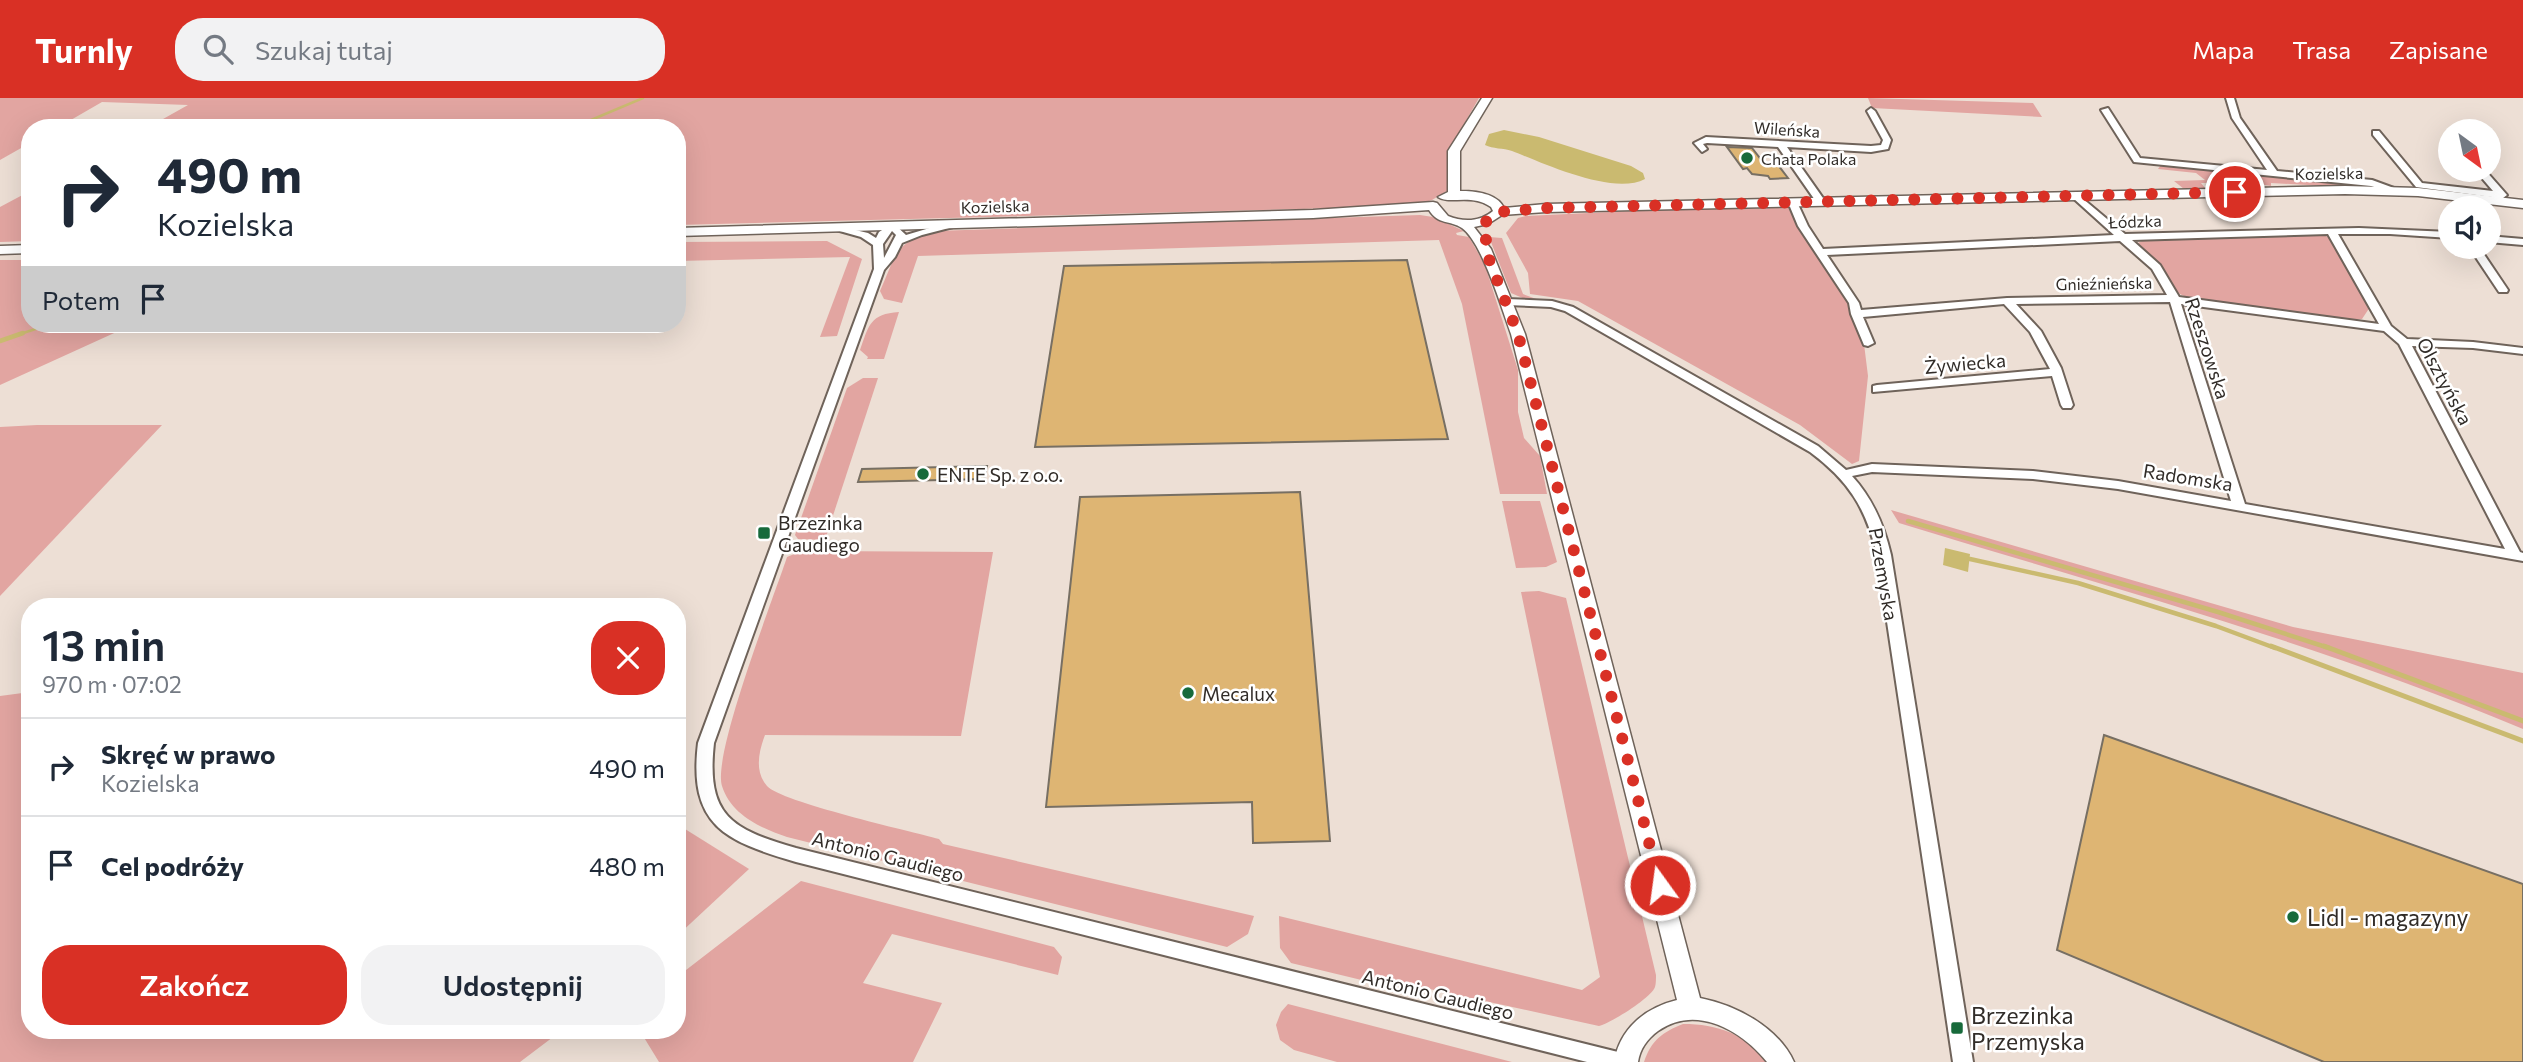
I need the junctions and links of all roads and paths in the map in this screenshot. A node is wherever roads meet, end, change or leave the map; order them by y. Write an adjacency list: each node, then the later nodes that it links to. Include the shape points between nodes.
1 (1487, 98): 8 (street, via 1456,146)
2 (2230, 98): 9 (street, via 2236,118)
3 (2105, 110): 9 (street, via 2137,160)
4 (1871, 111): 6 (street, Wileńska, via 1888,143 1881,148)
5 (2376, 132): 16 (street, via 2419,185)
6 (1781, 145): 7 (street, Wileńska, via 1706,140 1698,143); 19 (street)
7 (1702, 149)
8 (1455, 173): 12 (street); 13 (street)
9 (2274, 173): 11 (street, via 2372,183)
10 (2491, 182): 17 (street)
11 (2397, 191): 14 (street, Kozielska); 15 (street, Kozielska)
12 (1454, 194): 13 (street); 22 (street, via 1442,198)
13 (1471, 194): 23 (street, via 1487,198)
14 (2076, 196): 19 (street, Kozielska); 32 (street, Rzeszowska)
15 (2469, 196)
16 (2486, 196)
17 (2501, 196)
18 (2501, 199): 21 (street, Kozielska)
19 (1821, 201): 20 (street, Kozielska)
20 (1793, 202): 23 (street, Kozielska); 40 (street)
21 (2523, 204)
22 (1435, 209): 24 (street, via 1445,219); 26 (street, Kozielska)
23 (1498, 209): 25 (street, via 1493,219)
24 (1464, 223): 25 (street); 38 (street)
25 (1482, 223): 38 (street)
26 (953, 225): 27 (street, Kozielska); 34 (street)
27 (893, 226): 28 (street, Kozielska); 34 (street, via 900,232); 36 (street)
28 (834, 228): 29 (street, Kozielska); 36 (street, via 864,235)
29 (686, 232)
30 (2331, 232): 31 (street, Łódzka); 32 (street, Łódzka); 47 (street, Olsztyńska)
31 (2438, 233)
32 (2123, 237): 40 (street, Łódzka); 44 (street, Rzeszowska, via 2156,267)
33 (2501, 240): 35 (street)
34 (898, 241): 42 (street, Antonio Gaudiego)
35 (2523, 242)
36 (878, 244): 42 (street, Antonio Gaudiego)
37 (21, 249): 39 (street)
38 (1485, 249): 46 (street)
39 (0, 250)
40 (1821, 252): 48 (street, via 1854,303)
41 (2482, 259): 43 (street)
42 (879, 269): 61 (street, Antonio Gaudiego, via 706,743 702,784 712,811 724,825 765,846 796,855)
43 (2502, 290)
44 (2174, 298): 45 (street, Gnieźnieńska); 49 (street, Gnieźnieńska); 58 (street, Rzeszowska)
45 (2007, 301): 48 (street, Gnieźnieńska); 54 (street, via 2035,331)
46 (1507, 302): 57 (street, Przemyska, via 1552,304 1572,310 1786,430); 60 (street)
47 (2378, 312): 49 (street, Gnieźnieńska, via 2366,321); 50 (street, Olsztyńska)
48 (1856, 314): 52 (street)
49 (2351, 322): 50 (street, Gnieźnieńska)
50 (2387, 328): 51 (street, Olsztyńska)
51 (2404, 342): 53 (street); 59 (street, Olsztyńska)
52 (1868, 343)
53 (2523, 351)
54 (2056, 372): 55 (street, Żywiecka); 56 (street)
55 (1877, 388)
56 (2067, 405)
57 (1844, 474): 58 (street, Radomska, via 1872,468 2033,475); 63 (street, Przemyska, via 1870,509 1884,555)
58 (2239, 505): 59 (street, Radomska)
59 (2519, 556)
60 (1691, 1009): 61 (street, via 1652,1021 1634,1037); 62 (street, via 1736,1020 1768,1044)
61 (1624, 1062)
62 (1782, 1062)
63 (1963, 1062)

